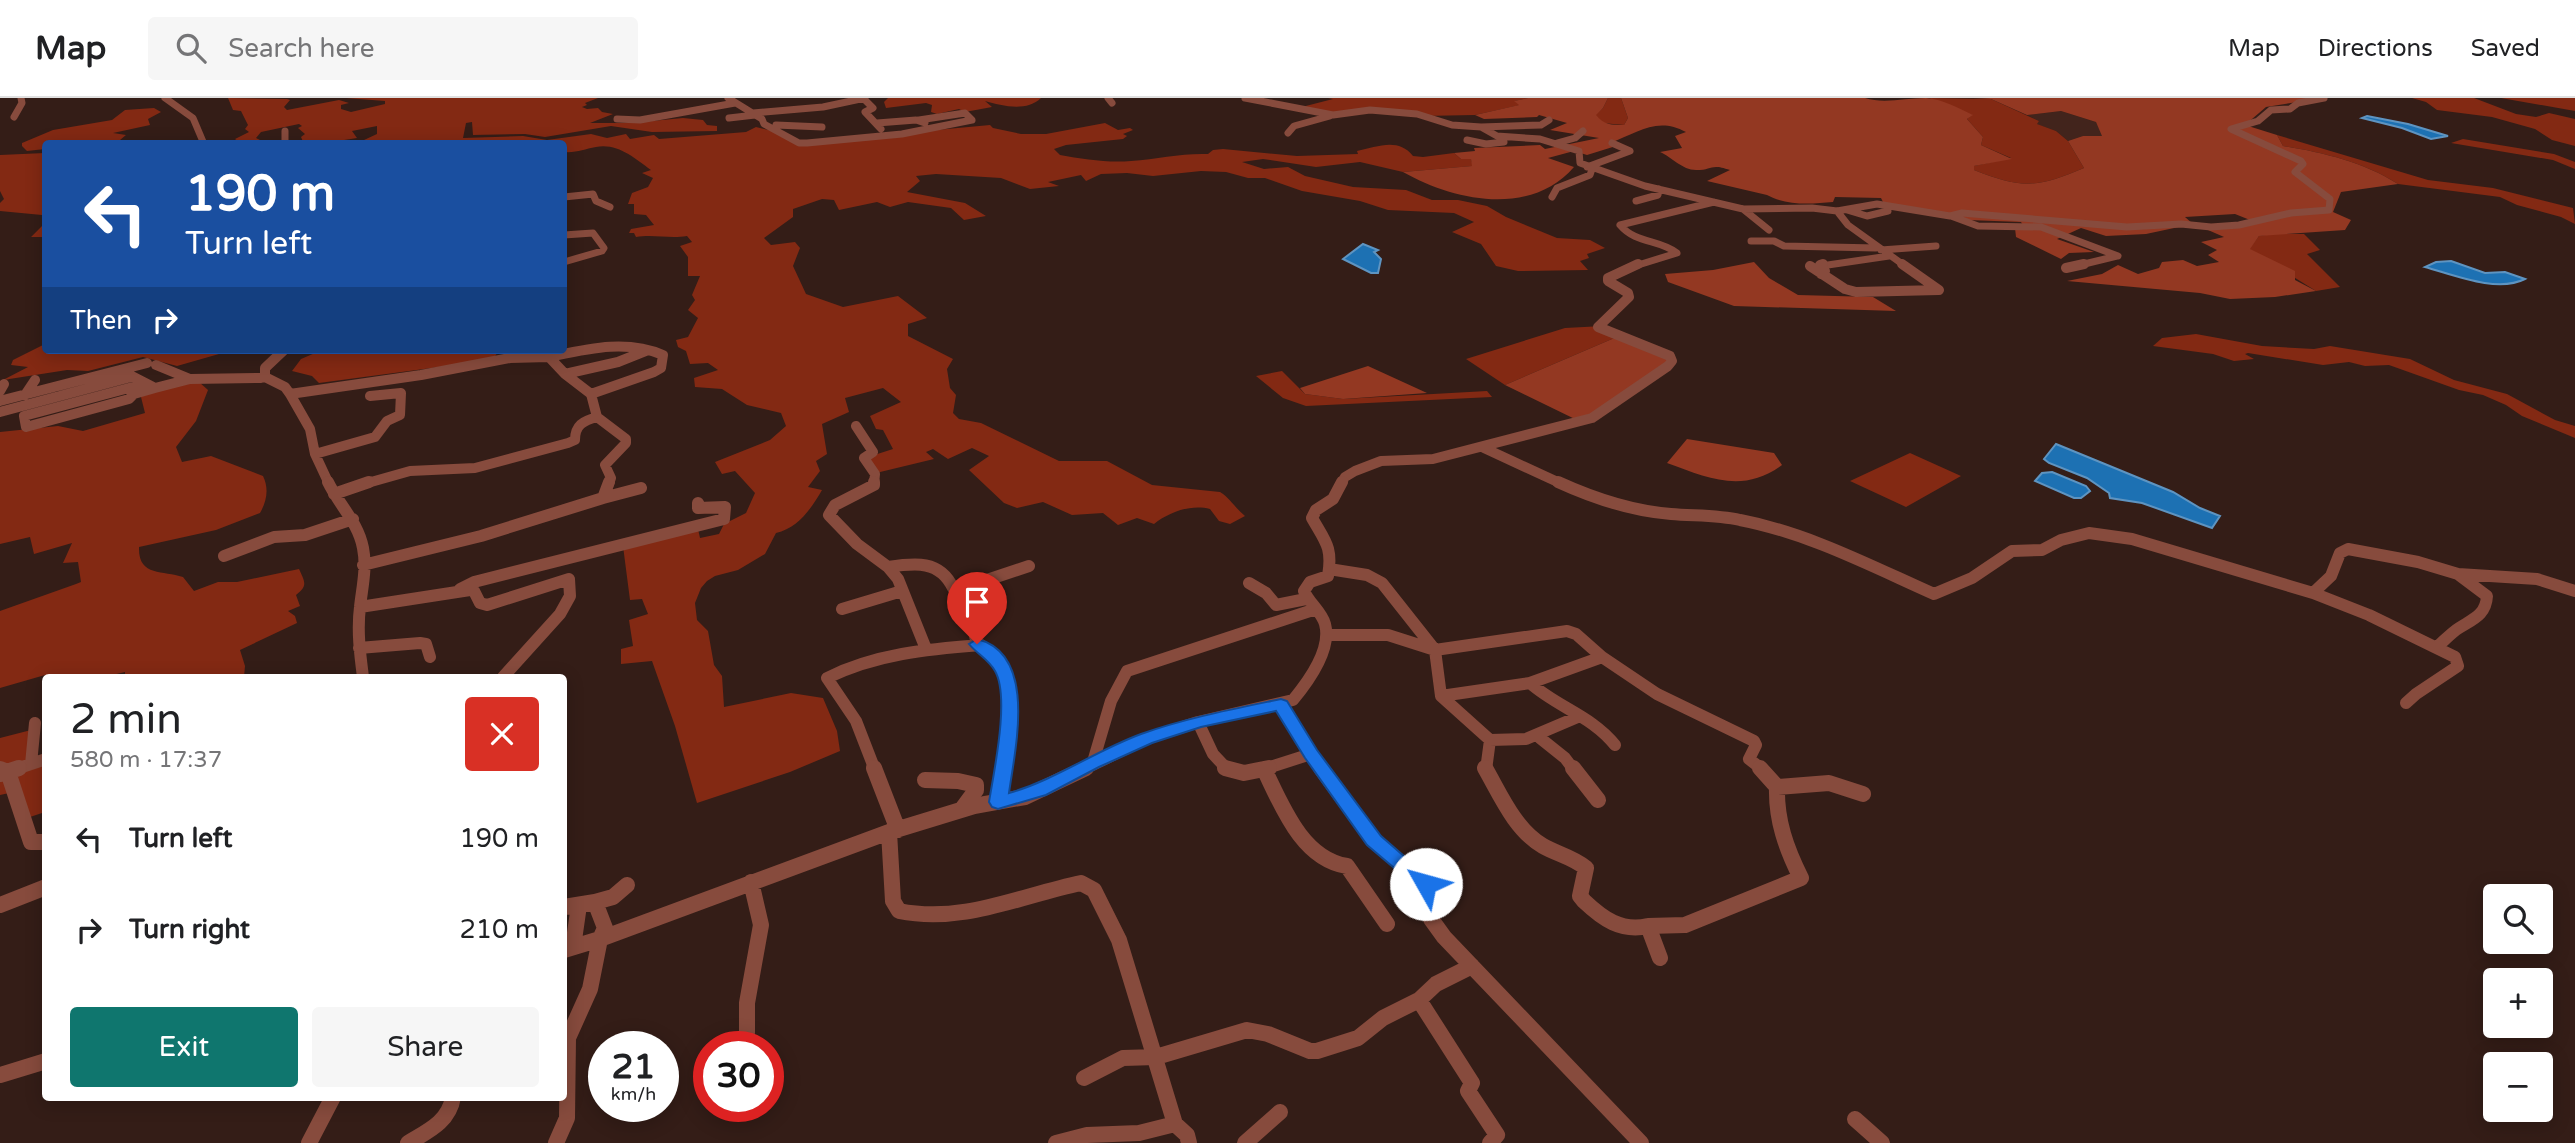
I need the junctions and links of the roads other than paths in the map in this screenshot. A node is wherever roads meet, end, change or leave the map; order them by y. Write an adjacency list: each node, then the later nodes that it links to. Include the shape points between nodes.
1 (21, 98): 11 (street)
2 (165, 98): 26 (street, via 193,118)
3 (728, 98): 7 (street)
4 (1245, 98): 10 (street)
5 (2324, 98): 8 (street)
6 (864, 99): 9 (street); 17 (street, via 873,108 865,112)
7 (735, 103): 9 (street); 13 (street, via 640,120)
8 (2270, 112): 41 (street, via 2231,131 2301,161 2295,172 2330,198 2329,210 2211,227 2143,228 2024,217)
9 (754, 114): 12 (street); 14 (street)
10 (1333, 115): 19 (street, via 1370,110 1412,113 1452,125); 23 (street)
11 (14, 117)
12 (729, 118)
13 (617, 119)
14 (762, 119): 18 (street, via 782,126); 24 (street, via 802,144)
15 (919, 120): 17 (street); 20 (street); 20 (street, via 965,113 972,120)
16 (1549, 120): 19 (street, via 1541,125)
17 (877, 123): 24 (street)
18 (822, 127)
19 (1481, 127): 25 (street)
20 (931, 128): 24 (street)
21 (285, 131): 27 (street)
22 (1583, 131): 30 (street)
23 (1288, 132)
24 (885, 135)
25 (1502, 137): 28 (street, via 1504,142 1498,144); 30 (street)
26 (202, 140)
27 (285, 140)
28 (1467, 140)
29 (1612, 143): 31 (street, via 1630,150)
30 (1557, 144): 31 (street, via 1579,151 1580,163)
31 (1590, 168): 32 (street); 34 (street, via 1590,175 1557,188)
32 (1658, 189): 35 (street, via 1655,197); 36 (street)
33 (567, 197): 37 (street, via 593,194 596,201)
34 (1552, 197)
35 (1636, 201)
36 (1714, 202): 38 (street); 74 (street, via 1620,225 1634,239 1677,253 1608,278 1629,297 1598,327 1670,356 1668,366 1592,418)
37 (610, 207)
38 (1743, 209): 39 (street); 42 (street)
39 (1840, 210): 40 (street, via 1867,216); 41 (street, via 1877,204); 46 (street, via 1848,225)
40 (1888, 211)
41 (1950, 216): 49 (street, via 1978,226 2041,226 2119,256)
42 (1769, 230)
43 (567, 235): 47 (street, via 593,233 604,248)
44 (1751, 241): 46 (street)
45 (1936, 246): 46 (street)
46 (1882, 251): 50 (street, via 1825,262 1820,265 1825,271); 50 (street, via 1939,290 1856,292)
47 (567, 261)
48 (1810, 266): 50 (street)
49 (2066, 268)
50 (1821, 275)
51 (649, 350): 52 (street, via 603,346); 59 (street); 67 (street, via 663,355 661,368)
52 (567, 353)
53 (280, 354): 66 (street, via 265,368 265,377)
54 (509, 354): 56 (street); 66 (street, via 421,375)
55 (564, 354): 56 (street)
56 (549, 357): 59 (street)
57 (152, 364): 58 (street); 62 (street)
58 (120, 370): 60 (street); 68 (street)
59 (565, 374): 67 (street)
60 (131, 377): 64 (street); 71 (street)
61 (261, 378): 62 (street)
62 (190, 379): 65 (street)
63 (35, 380): 68 (street)
64 (144, 384): 65 (street); 65 (street, via 24,416 26,427)
65 (155, 388)
66 (290, 394): 75 (street, via 310,429)
67 (591, 394): 72 (street)
68 (25, 395): 70 (street)
69 (370, 396): 75 (street, via 401,393 400,415 387,421 375,438)
70 (0, 401)
71 (0, 412)
72 (597, 417): 77 (street, via 578,425 575,440 568,443 475,468 387,476); 78 (street, via 620,432 626,443 606,465 611,478)
73 (856, 426): 84 (street, via 873,452 864,458 875,474 874,485 835,505 829,515)
74 (1484, 448): 85 (street, via 1433,460 1381,461 1345,477 1333,499 1312,518 1326,537); 92 (street, via 1593,498 1658,513 1738,519 1782,530 1934,593 1972,578 2011,551 2042,550 2089,533 2132,539)
75 (314, 454): 77 (street)
76 (641, 488): 78 (street)
77 (334, 494): 80 (street)
78 (603, 498): 82 (street, via 491,534)
79 (698, 503): 91 (street, via 698,508 725,507 723,519 474,582)
80 (353, 519): 81 (street, via 305,535 274,537); 82 (street)
81 (224, 556)
82 (363, 565): 94 (street)
83 (1029, 566): 88 (street)
84 (888, 567): 88 (street, via 921,561 942,571 953,588); 89 (street)
85 (1329, 569): 93 (street, via 1328,576 1305,585); 101 (street, via 1379,580)
86 (2458, 574): 90 (street, via 2524,577); 92 (street, via 2348,549 2340,553 2328,583); 98 (street, via 2487,596 2488,604 2481,616)
87 (1249, 583): 93 (street, via 1276,605)
88 (963, 589): 97 (street)
89 (902, 591): 95 (street); 100 (street)
90 (2575, 591)
91 (457, 592): 94 (street); 105 (street, via 474,591 480,603 487,605 569,579 567,603)
92 (2313, 593): 98 (street)
93 (1311, 604): 96 (street, via 1326,625); 118 (street, via 1127,671 1111,701)
94 (360, 607): 99 (street)
95 (842, 609)
96 (1327, 635): 101 (street, via 1388,635); 109 (street, via 1304,688)
97 (977, 644): 100 (street); 125 (street, via 990,652 1009,686)
98 (2437, 647): 108 (street, via 2455,657 2458,666 2411,696)
99 (359, 648): 102 (street, via 420,643 426,644); 104 (street)
100 (926, 649): 127 (street, via 853,665 827,678 856,722)
101 (1435, 650): 103 (street, via 1567,631); 107 (street)
102 (430, 657)
103 (1602, 657): 106 (street); 122 (street, via 1657,694 1754,741 1749,759)
104 (363, 674)
105 (506, 674)
106 (1530, 682): 107 (street); 110 (street, via 1541,695)
107 (1441, 696): 114 (street)
108 (2406, 704)
109 (1281, 705): 112 (street); 116 (street)
110 (1580, 716): 113 (street); 115 (street, via 1609,736)
111 (39, 720): 117 (street)
112 (1198, 722): 118 (street); 119 (street, via 1228,771)
113 (1540, 738): 114 (street, via 1505,743); 124 (street, via 1565,758)
114 (1490, 740): 135 (street, via 1485,768 1503,801 1528,835 1586,868 1580,896 1586,904 1629,930)
115 (1615, 746)
116 (1311, 754): 119 (street); 140 (street, via 1374,841 1426,884 1430,919)
117 (38, 761): 120 (street)
118 (1093, 762): 125 (street, via 1025,797)
119 (1264, 769): 134 (street, via 1314,851 1328,862 1348,866)
120 (3, 772): 128 (street, via 31,842)
121 (925, 780): 126 (street, via 976,785)
122 (1777, 787): 123 (street, via 1829,783); 135 (street, via 1784,840 1801,878 1685,925)
123 (1863, 794)
124 (1598, 800)
125 (998, 802): 126 (street)
126 (962, 809): 127 (street)
127 (893, 831): 129 (street); 144 (street, via 893,901 899,912 940,917 1075,884 1090,886 1119,940)
128 (42, 842)
129 (751, 882): 137 (street); 142 (street, via 761,925 747,1003)
130 (627, 885): 132 (street, via 613,897)
131 (42, 889): 133 (street)
132 (579, 904): 136 (street); 137 (street, via 605,928)
133 (0, 905)
134 (1387, 924)
135 (1648, 926): 139 (street)
136 (569, 927): 138 (street)
137 (600, 939): 138 (street); 143 (street, via 590,989)
138 (568, 949)
139 (1660, 958)
140 (1472, 967): 141 (street, via 1436,984); 161 (street)
141 (1419, 1000): 144 (street, via 1383,1018 1358,1038 1317,1051 1247,1030); 160 (street, via 1472,1083 1468,1091 1497,1135)
142 (747, 1031)
143 (567, 1046)
144 (1156, 1057): 147 (street, via 1123,1058); 153 (street)
145 (42, 1062): 146 (street)
146 (0, 1075)
147 (1084, 1078)
148 (331, 1101): 154 (street)
149 (452, 1101): 155 (street, via 450,1112 437,1125)
150 (567, 1101): 156 (street, via 567,1118)
151 (1280, 1112): 159 (street)
152 (1855, 1119): 162 (street)
153 (1175, 1124): 157 (street); 158 (street)
154 (309, 1143)
155 (408, 1143)
156 (556, 1143)
157 (1056, 1143)
158 (1189, 1143)
159 (1245, 1143)
160 (1490, 1143)
161 (1641, 1143)
162 (1882, 1143)

